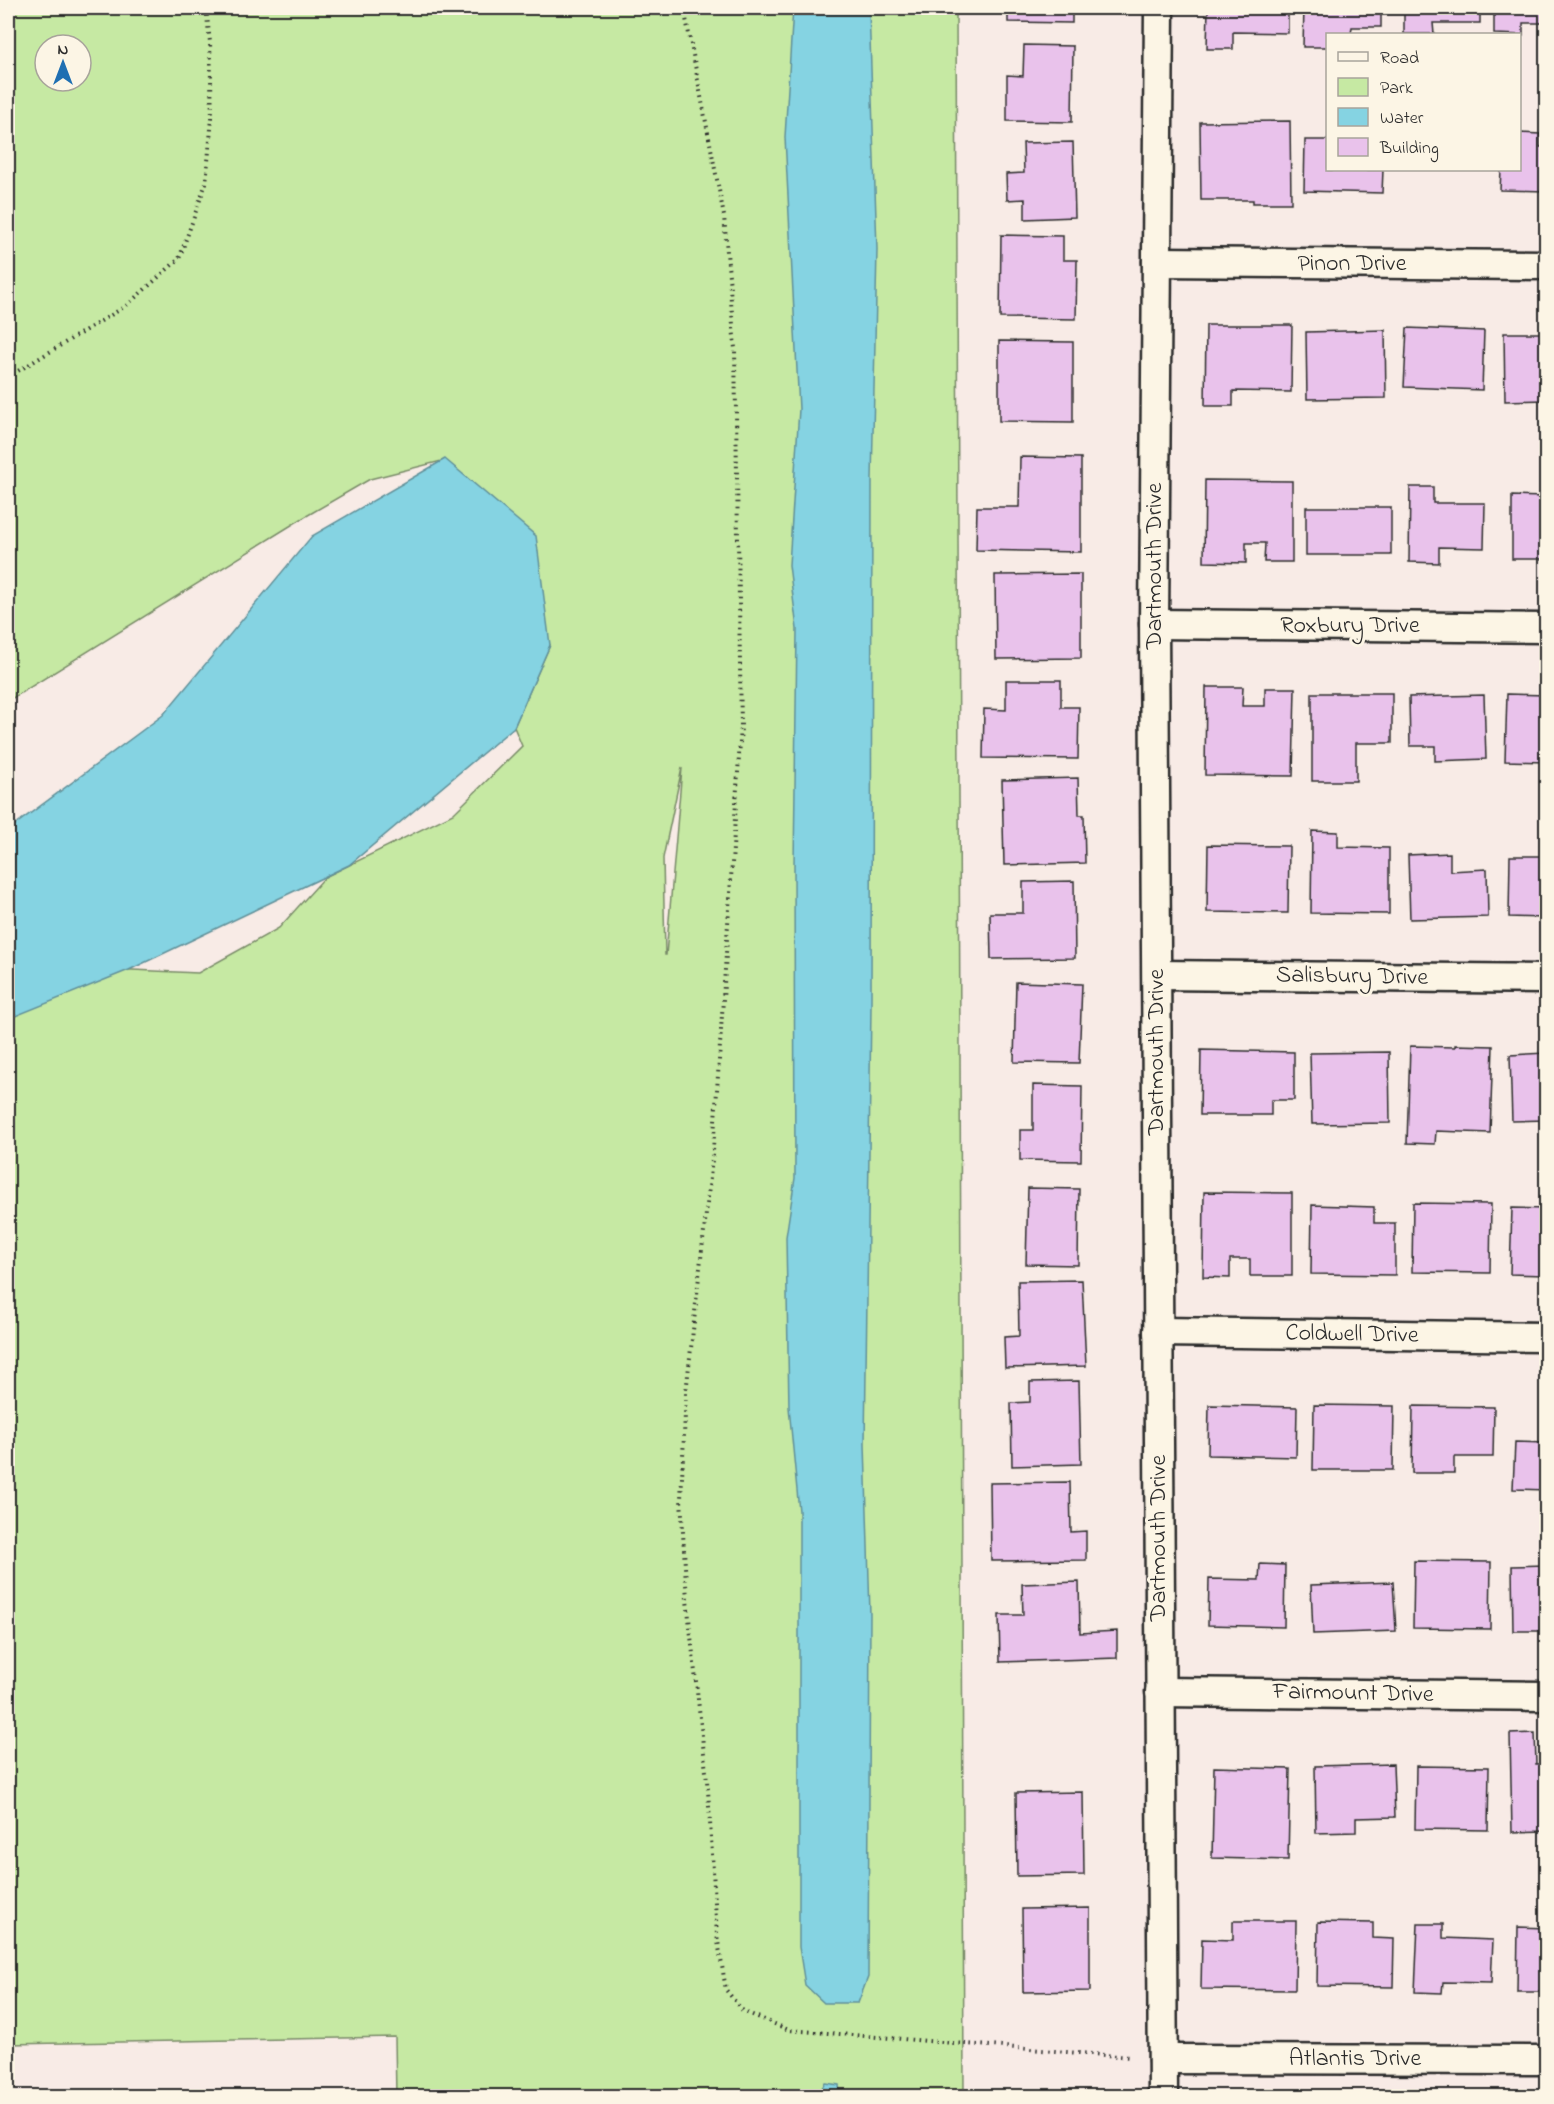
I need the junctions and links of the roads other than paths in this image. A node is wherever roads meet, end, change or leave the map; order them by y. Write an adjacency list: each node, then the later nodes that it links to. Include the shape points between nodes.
1 (1159, 8): 2 (street, Dartmouth Drive)
2 (1156, 262): 3 (street, Pinon Drive); 4 (street, Dartmouth Drive)
3 (1546, 265)
4 (1154, 624): 5 (street, Roxbury Drive); 6 (street, Dartmouth Drive)
5 (1546, 628)
6 (1156, 975): 7 (street, Salisbury Drive); 8 (street, Dartmouth Drive)
7 (1546, 979)
8 (1158, 1332): 9 (street, Coldwell Drive); 10 (street, Dartmouth Drive)
9 (1546, 1337)
10 (1160, 1692): 11 (street, Fairmount Drive); 12 (street, Dartmouth Drive)
11 (1546, 1696)
12 (1163, 2059): 13 (street, Atlantis Drive); 14 (street, Dartmouth Drive)
13 (1546, 2060)
14 (1163, 2097)

